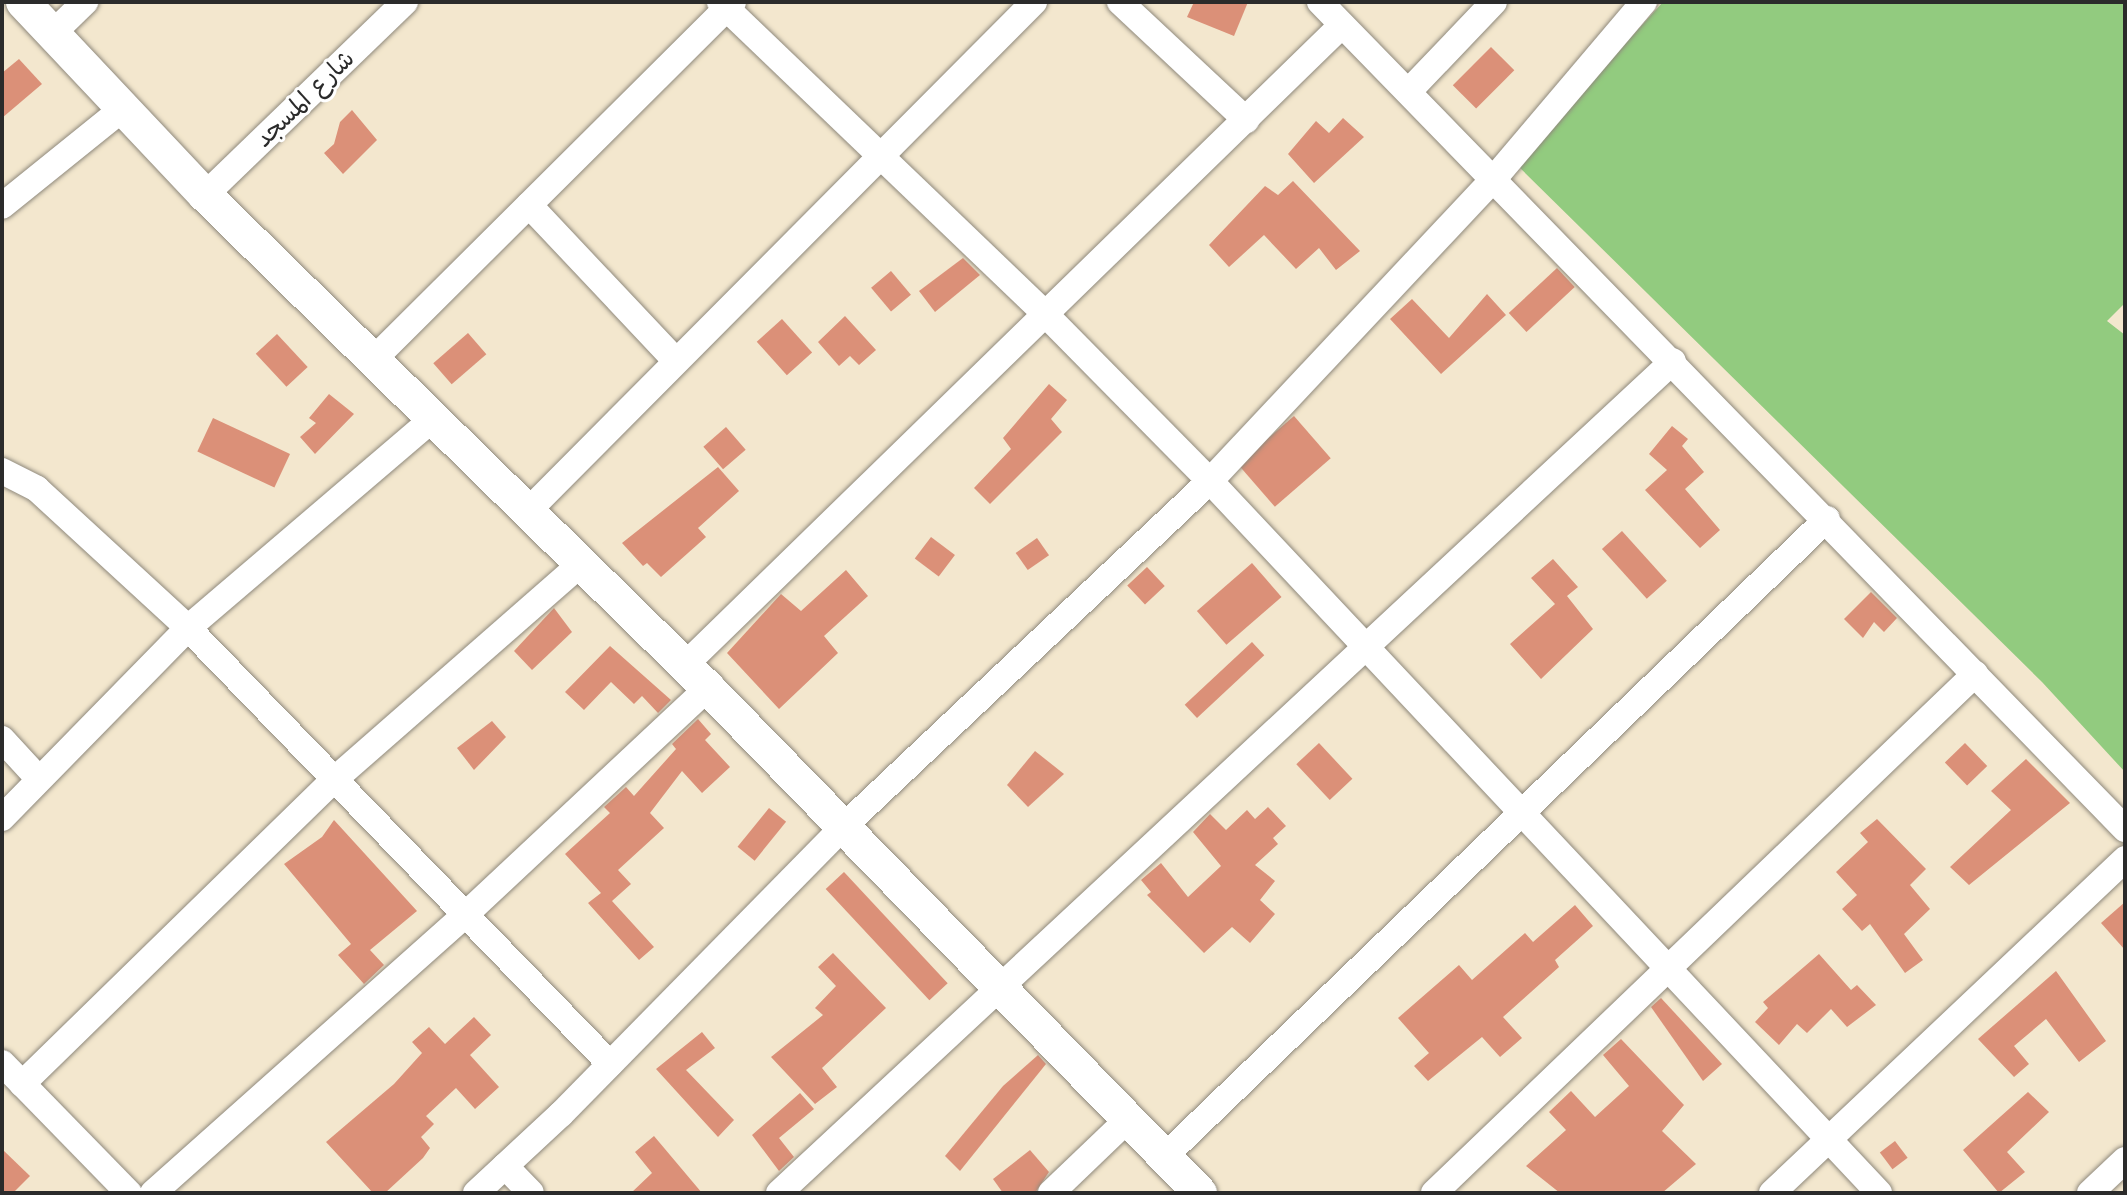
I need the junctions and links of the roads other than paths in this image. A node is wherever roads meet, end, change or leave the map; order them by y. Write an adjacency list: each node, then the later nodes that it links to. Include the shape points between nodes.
1 (23, 2): 11 (street)
2 (85, 2): 11 (street)
3 (405, 2): 17 (street, شارع المسجد)
4 (1034, 2): 15 (street)
5 (1120, 2): 14 (street)
6 (1320, 2): 10 (street)
7 (1494, 2): 12 (street)
8 (1644, 2): 16 (street)
9 (726, 4): 15 (street); 18 (street)
10 (1342, 25): 12 (street); 14 (street)
11 (53, 33): 13 (street)
12 (1409, 91): 16 (street)
13 (122, 109): 17 (street); 19 (street)
14 (1246, 120): 20 (street)
15 (877, 157): 20 (street); 22 (street)
16 (1492, 181): 23 (street); 26 (street)
17 (205, 195): 21 (street)
18 (529, 205): 21 (street); 22 (street)
19 (2, 206)
20 (1048, 317): 26 (street); 33 (street)
21 (372, 361): 24 (street)
22 (676, 361): 27 (street)
23 (1673, 361): 28 (street); 31 (street)
24 (433, 419): 27 (street); 30 (street)
25 (2, 471): 30 (street, via 37,489)
26 (1210, 481): 31 (street); 40 (street)
27 (528, 511): 29 (street)
28 (1827, 519): 32 (street); 37 (street)
29 (582, 563): 33 (street); 36 (street)
30 (188, 628): 35 (street); 36 (street)
31 (1365, 646): 37 (street); 44 (street)
32 (1975, 674): 39 (street); 43 (street)
33 (696, 677): 40 (street); 42 (street)
34 (2, 739): 35 (street)
35 (37, 777): 38 (street)
36 (334, 780): 42 (street); 47 (street)
37 (1519, 812): 43 (street); 50 (street)
38 (2, 818)
39 (2125, 829)
40 (840, 830): 44 (street); 46 (street)
41 (2125, 859): 49 (street)
42 (464, 916): 46 (street); 54 (street)
43 (1665, 968): 49 (street); 60 (street)
44 (996, 988): 48 (street); 57 (street)
45 (2, 1063): 47 (street)
46 (610, 1064): 52 (street)
47 (22, 1084): 53 (street)
48 (1127, 1120): 50 (street); 58 (street)
49 (1830, 1138): 61 (street); 62 (street)
50 (1164, 1157): 59 (street)
51 (2125, 1160): 63 (street)
52 (505, 1166): 55 (street); 56 (street)
53 (129, 1193)
54 (153, 1193)
55 (476, 1193)
56 (531, 1193)
57 (779, 1193)
58 (1051, 1193)
59 (1200, 1193)
60 (1434, 1193)
61 (1772, 1193)
62 (1879, 1193)
63 (2090, 1193)

